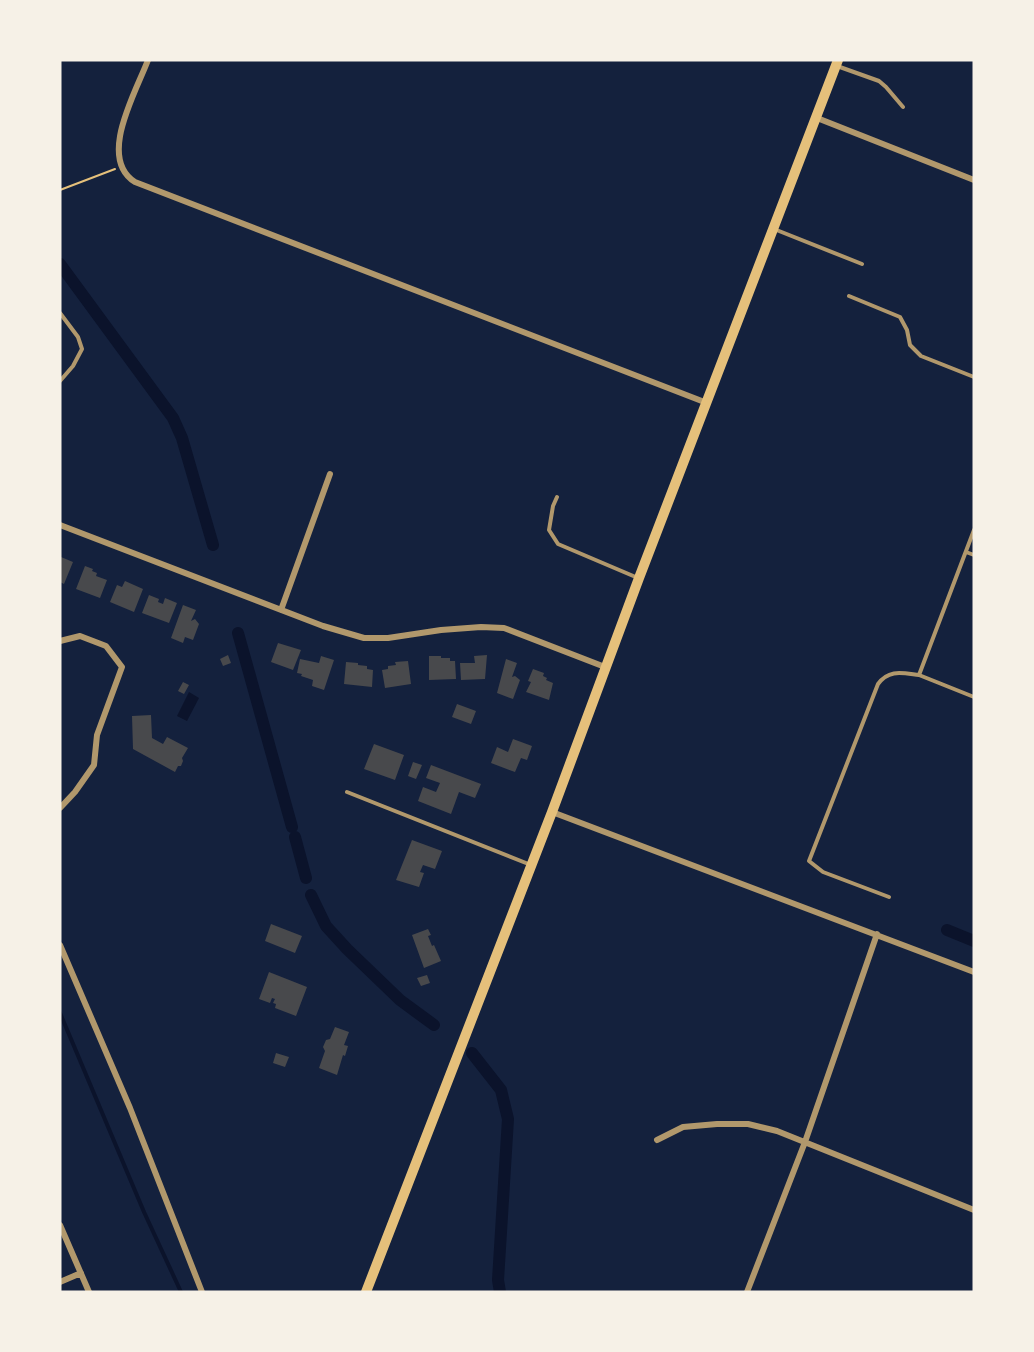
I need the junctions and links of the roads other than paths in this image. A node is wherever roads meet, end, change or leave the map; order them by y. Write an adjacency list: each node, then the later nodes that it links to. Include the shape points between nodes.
1 (148, 60): 12 (street, via 119,135 121,167 135,182)
2 (837, 63): 3 (lane, via 879,81); 4 (main road)
3 (903, 107)
4 (817, 118): 5 (street); 6 (main road)
5 (974, 180)
6 (774, 229): 7 (lane); 12 (main road)
7 (862, 264)
8 (849, 296): 10 (lane, via 900,317 910,345 921,356)
9 (60, 313): 11 (lane, via 82,349)
10 (974, 377)
11 (60, 381)
12 (707, 404): 19 (main road)
13 (330, 474): 20 (street)
14 (557, 497): 19 (lane, via 549,530 558,544)
15 (60, 525): 20 (street)
16 (974, 530): 17 (lane)
17 (966, 552): 18 (lane); 23 (lane)
18 (974, 555)
19 (639, 578): 22 (main road)
20 (281, 610): 22 (street, via 364,639 504,628)
21 (60, 642): 26 (street, via 80,636 106,646 122,667 97,735 94,765)
22 (605, 667): 27 (main road)
23 (919, 675): 24 (lane); 29 (lane, via 892,672 878,684 809,861 823,872)
24 (974, 697)
25 (347, 792): 28 (lane)
26 (60, 808)
27 (552, 812): 28 (main road); 30 (street)
28 (531, 865): 41 (main road)
29 (889, 897)
30 (877, 934): 32 (street); 34 (street)
31 (60, 945): 40 (street, via 130,1108)
32 (974, 972)
33 (657, 1140): 34 (street, via 683,1127 748,1124)
34 (805, 1142): 35 (street); 42 (street)
35 (974, 1210)
36 (60, 1225): 37 (street)
37 (81, 1273): 38 (street); 39 (street)
38 (60, 1282)
39 (89, 1292)
40 (202, 1292)
41 (366, 1292)
42 (747, 1292)

